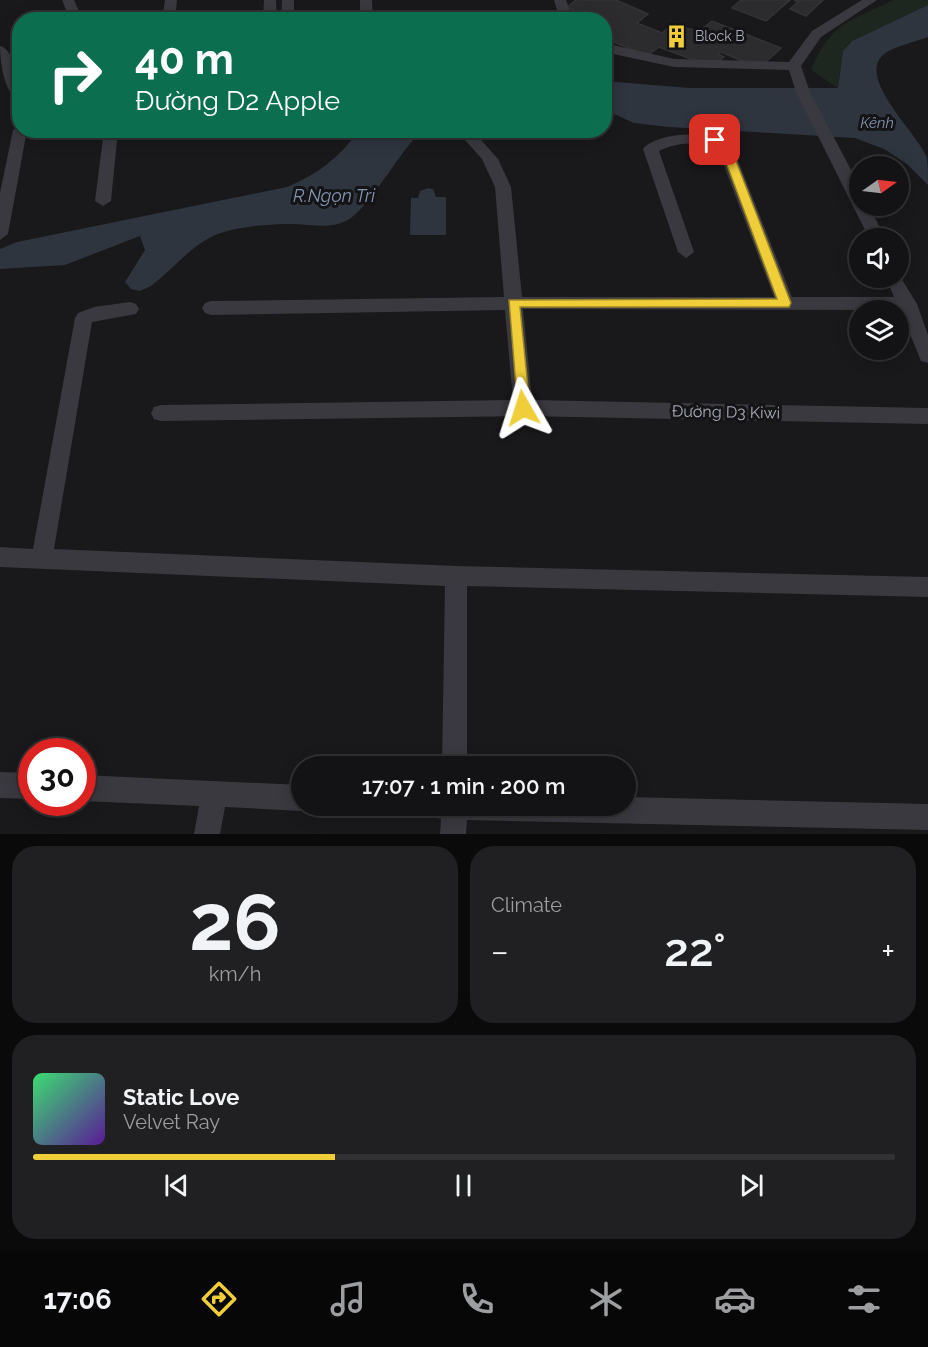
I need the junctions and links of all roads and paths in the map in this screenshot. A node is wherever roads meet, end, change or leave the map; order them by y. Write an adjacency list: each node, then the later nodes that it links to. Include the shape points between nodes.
1 (871, 0): 4 (street, via 814,33)
2 (612, 49): 4 (street, via 685,66)
3 (0, 50): 5 (street)
4 (794, 66): 9 (street, via 803,92)
5 (12, 78)
6 (18, 138): 11 (street)
7 (110, 138): 10 (street)
8 (471, 138): 13 (street, via 499,171)
9 (849, 181)
10 (103, 201)
11 (0, 234)
12 (686, 252): 14 (street, via 651,149 683,140 715,140 725,148)
13 (513, 303): 14 (street); 17 (street); 20 (street)
14 (784, 303): 15 (street)
15 (849, 304)
16 (909, 307): 19 (street)
17 (211, 308)
18 (130, 309): 24 (street, via 84,318)
19 (928, 356)
20 (523, 408): 21 (street, Đường D3 Kiwi); 22 (street, Đường D3 Kiwi)
21 (161, 413)
22 (928, 416)
23 (0, 557): 24 (street)
24 (42, 558): 25 (street)
25 (456, 576): 26 (street); 27 (street)
26 (928, 587)
27 (454, 756)
28 (0, 785): 29 (street)
29 (18, 786)
30 (96, 790): 31 (street)
31 (214, 794): 32 (street); 36 (street)
32 (291, 798)
33 (636, 810): 35 (street)
34 (450, 816): 37 (street)
35 (928, 817)
36 (207, 834)
37 (453, 834)

